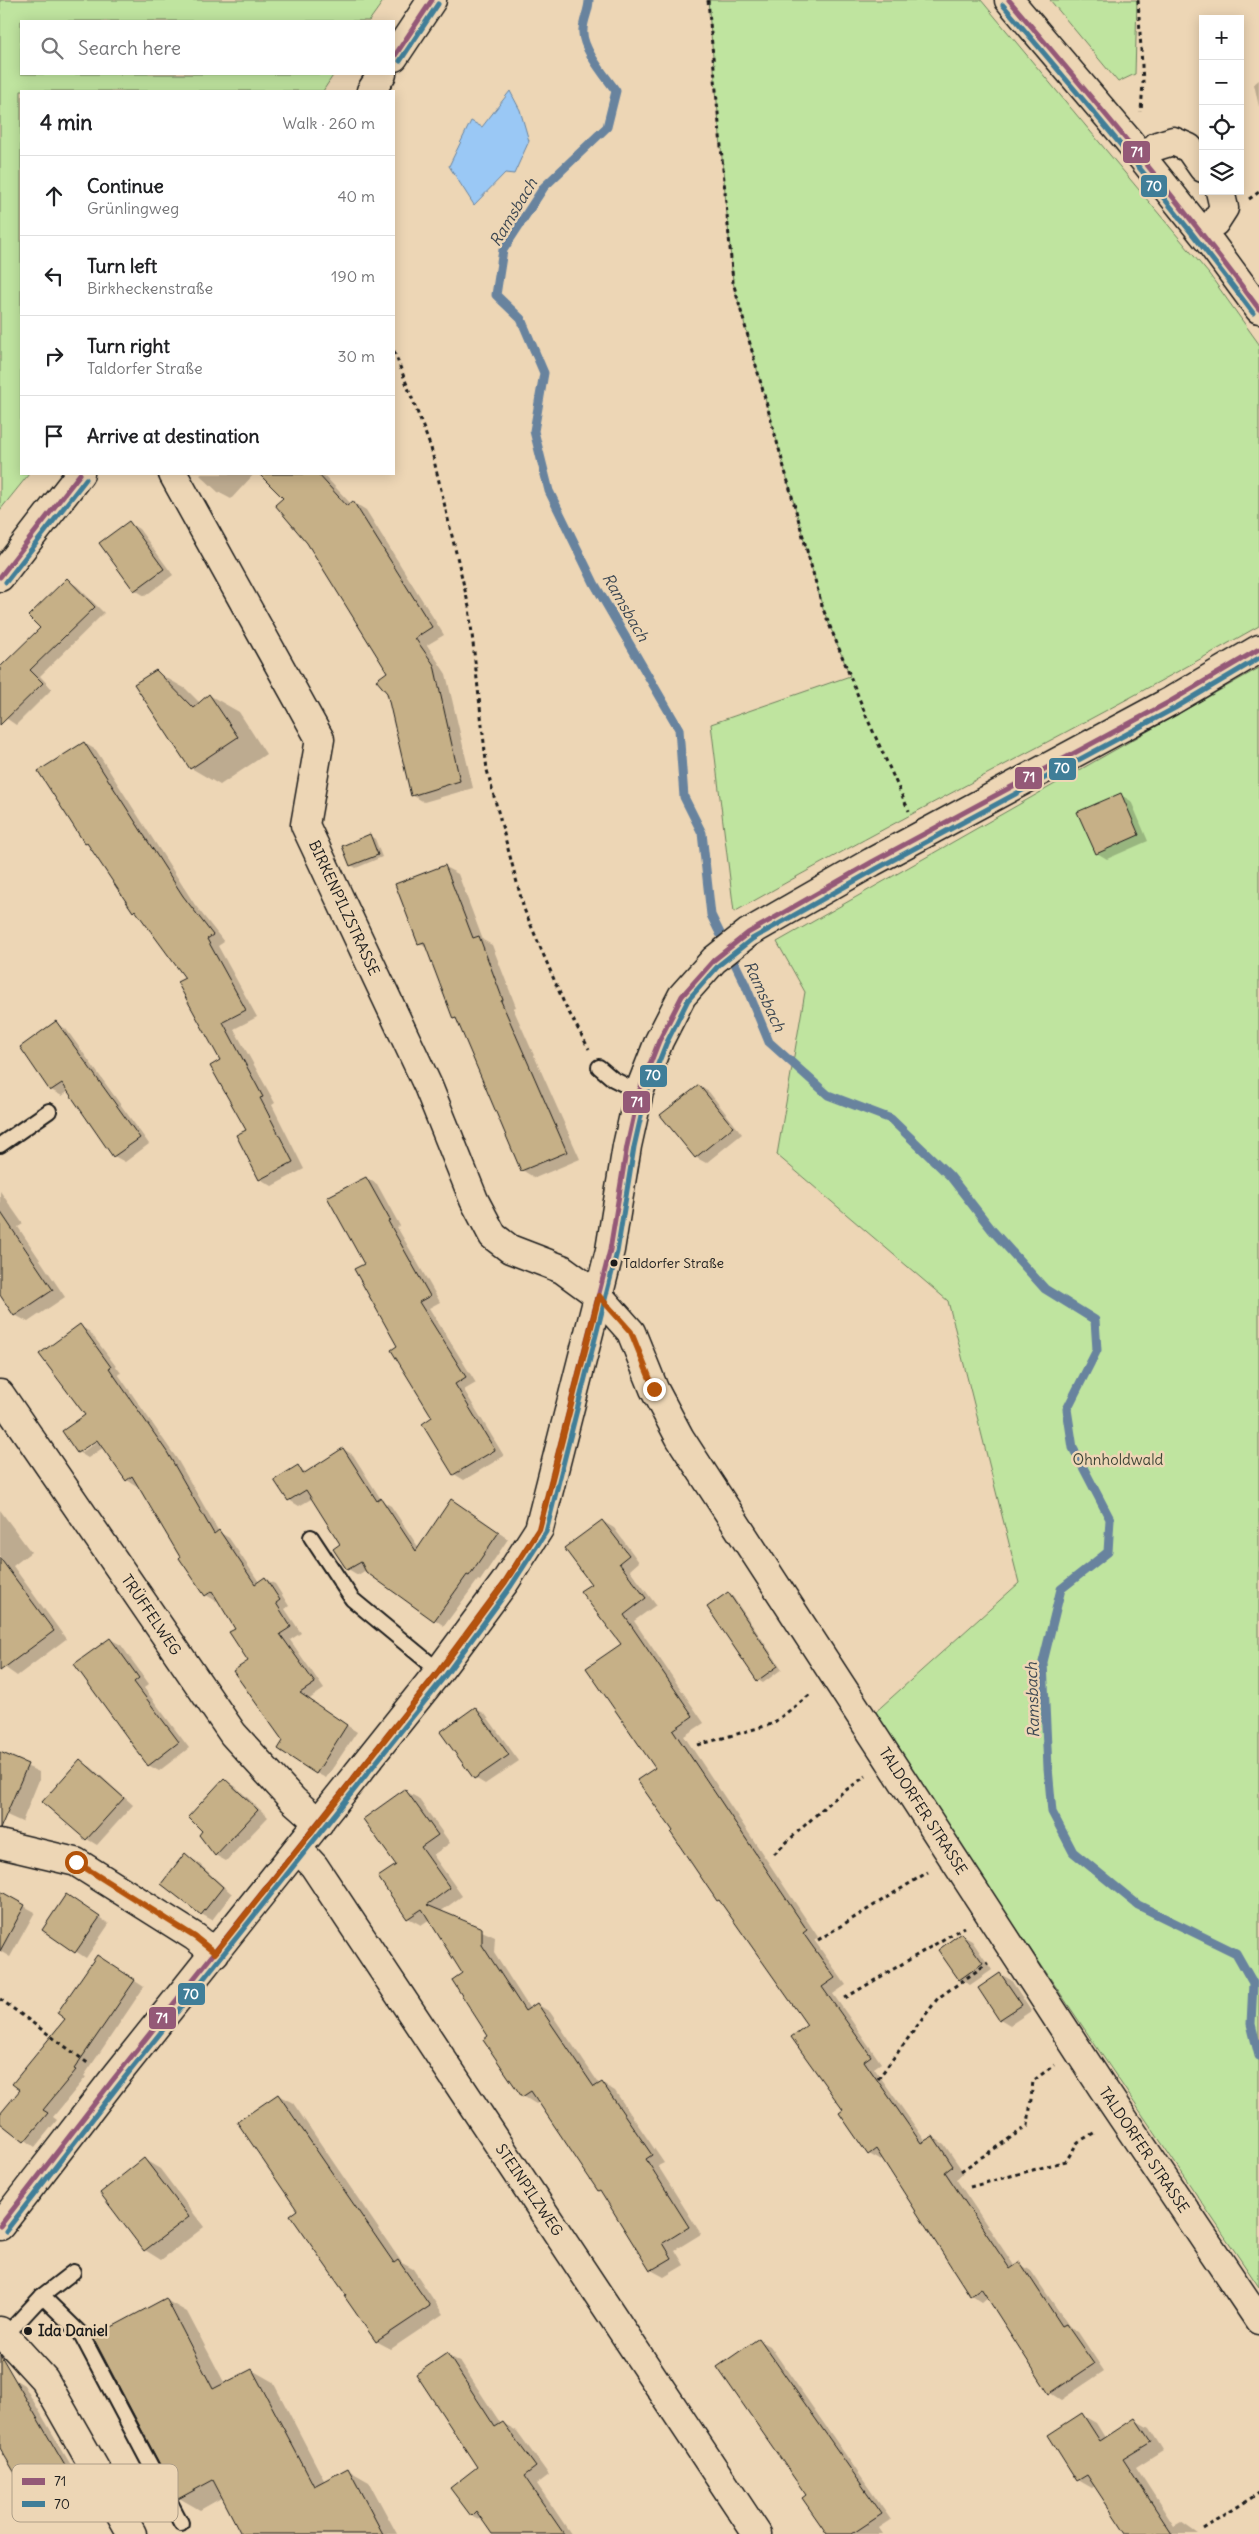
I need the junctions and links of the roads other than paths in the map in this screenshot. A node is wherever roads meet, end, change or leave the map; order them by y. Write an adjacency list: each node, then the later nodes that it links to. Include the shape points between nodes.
1 (432, 0): 3 (street)
2 (1009, 0): 10 (street, via 1212,245)
3 (395, 56)
4 (381, 75): 5 (street)
5 (372, 90)
6 (1157, 146): 7 (street, via 1173,141 1188,148)
7 (1199, 163)
8 (1221, 195): 9 (street, via 1224,208)
9 (1215, 222)
10 (1259, 309)
11 (79, 475): 13 (street)
12 (174, 475): 19 (street, BIRKENPILZSTRASSE, via 320,740 305,825 428,1086 474,1200 493,1236 510,1249 562,1270)
13 (0, 577)
14 (1259, 649): 16 (street, via 1171,701 748,933 714,960 682,996 658,1041)
15 (599, 1067): 16 (lane, via 613,1079)
16 (639, 1092): 19 (street)
17 (49, 1111): 18 (lane)
18 (0, 1145)
19 (599, 1296): 22 (street, via 539,1529 505,1582); 30 (street, TALDORFER STRASSE, via 631,1332 654,1389 680,1438 1121,2116)
20 (0, 1394): 23 (street, TRÜFFELWEG, via 232,1734 293,1800)
21 (311, 1537): 22 (lane, via 352,1599)
22 (439, 1671): 23 (street)
23 (319, 1823): 25 (street)
24 (0, 1844): 26 (street, via 76,1862)
25 (298, 1848): 26 (street); 38 (street, STEINPILZWEG, via 314,1866)
26 (215, 1953): 27 (street)
27 (0, 2226)
28 (73, 2272): 29 (lane)
29 (42, 2296): 31 (lane); 33 (lane, via 81,2334)
30 (1259, 2320)
31 (3, 2333): 32 (street, via 44,2379)
32 (92, 2464)
33 (150, 2464)
34 (178, 2517): 36 (lane)
35 (125, 2522): 37 (street)
36 (181, 2523)
37 (132, 2534)
38 (757, 2534)

